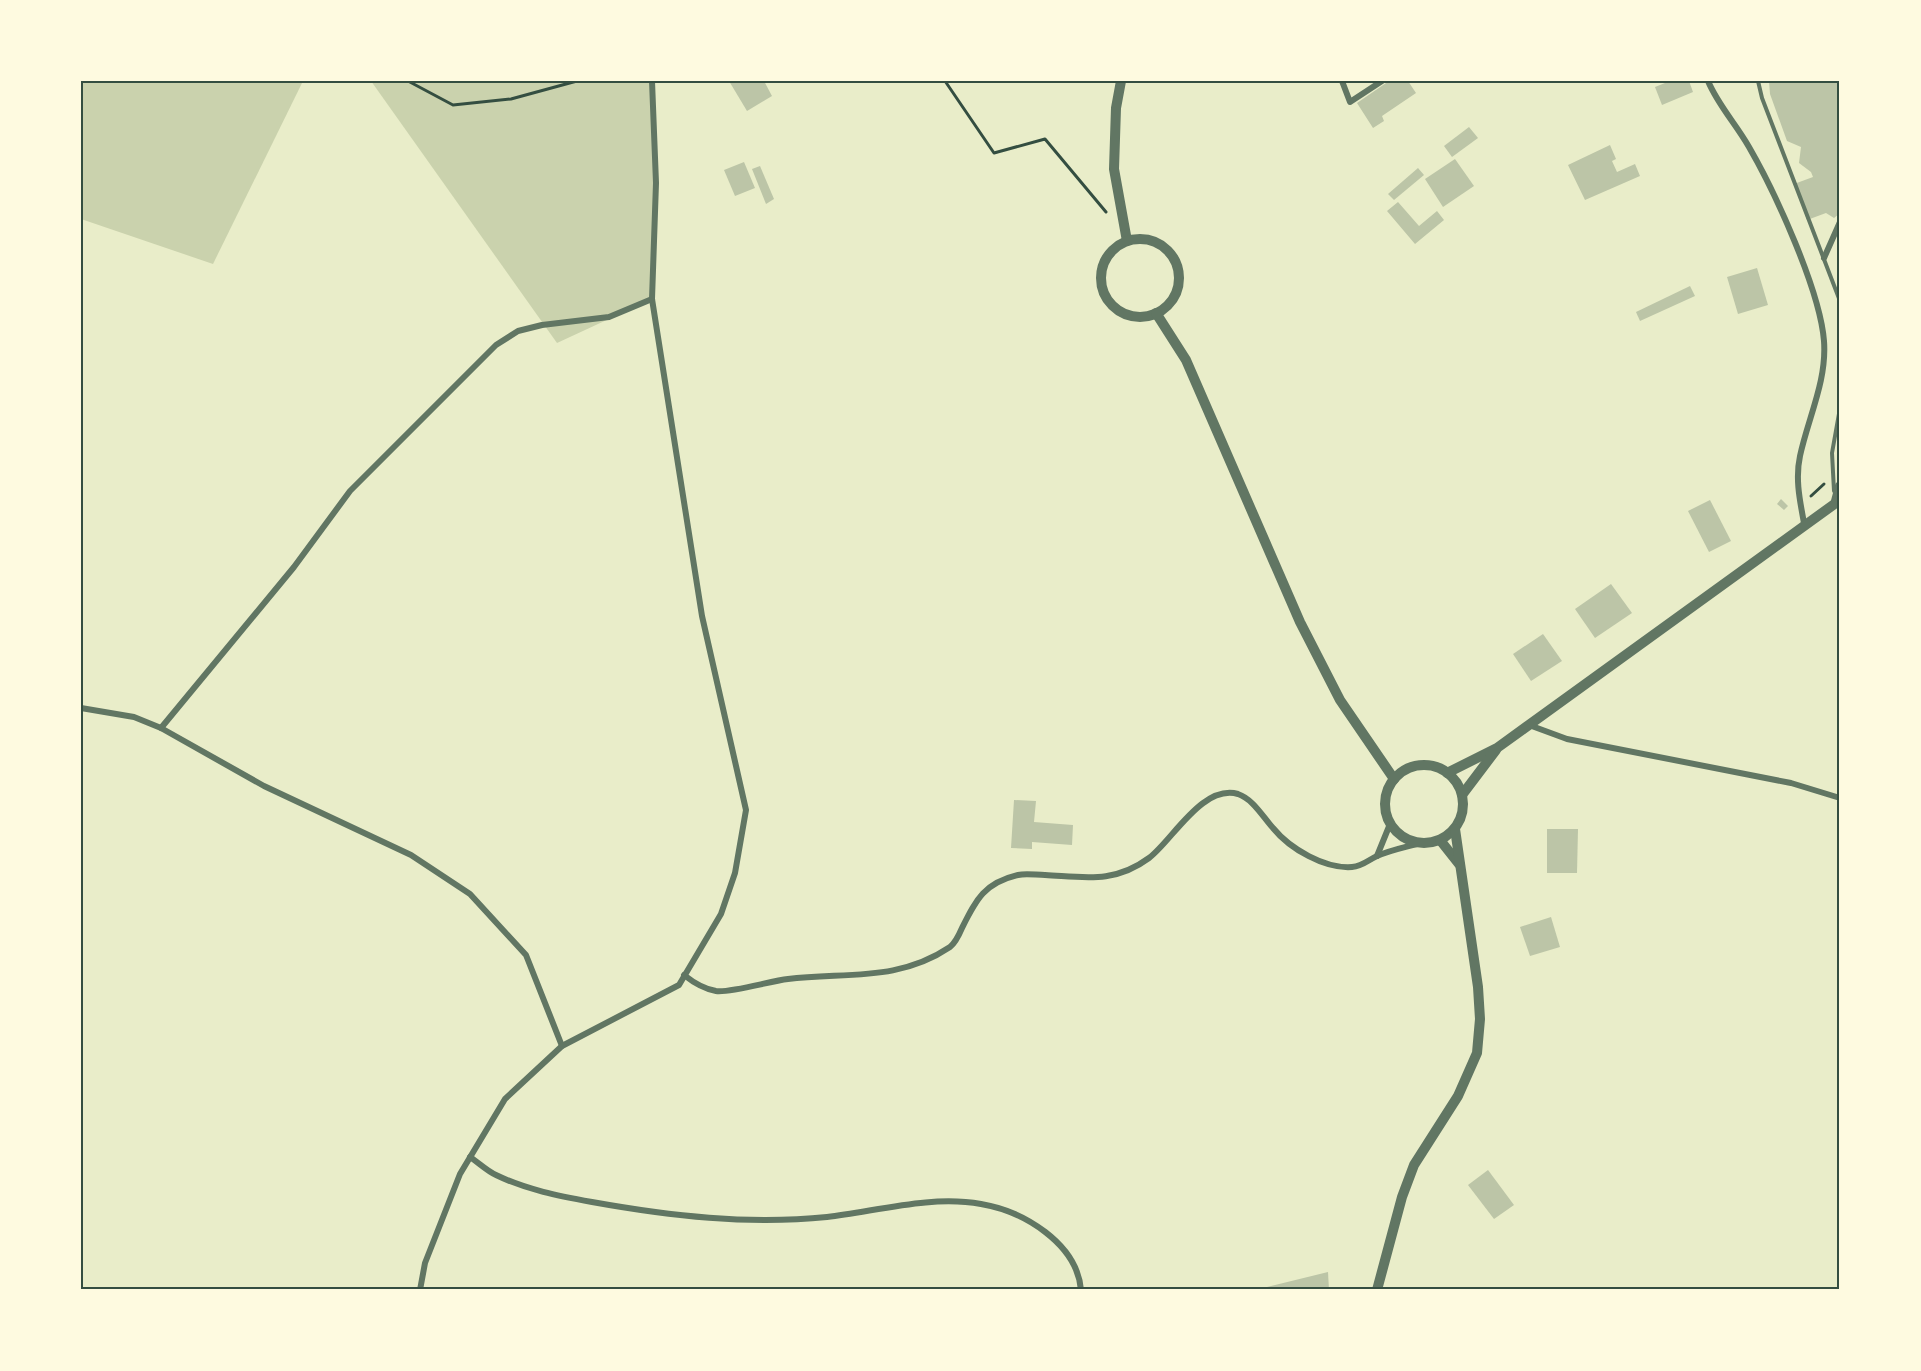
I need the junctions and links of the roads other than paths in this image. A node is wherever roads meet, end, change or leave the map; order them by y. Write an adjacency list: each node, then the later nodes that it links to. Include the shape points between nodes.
1 (652, 81): 10 (street, via 656,183)
2 (1121, 81): 8 (street, via 1114,169)
3 (1342, 81): 4 (street, via 1350,102)
4 (1382, 81)
5 (1708, 81): 16 (street, via 1748,146 1783,216 1811,289 1824,340 1816,403 1797,483)
6 (1758, 81): 9 (lane)
7 (1840, 222): 9 (street)
8 (1127, 241): 12 (street, via 1153,241 1173,257 1179,283 1167,306); 12 (street, via 1107,256 1102,268 1103,292 1125,314 1144,317)
9 (1824, 258): 11 (lane)
10 (652, 299): 19 (street, via 609,317 518,331 496,345 350,491 294,567); 31 (street, via 702,616 746,810 735,873 720,914)
11 (1840, 301)
12 (1156, 313): 22 (street, via 1186,360 1300,621 1340,700)
13 (1840, 408): 15 (lane, via 1832,453)
14 (1840, 486): 15 (street)
15 (1838, 500): 16 (street)
16 (1804, 524): 18 (street)
17 (81, 708): 19 (street, via 134,717)
18 (1528, 725): 20 (street); 24 (street, via 1567,739 1791,783)
19 (161, 728): 32 (street, via 264,786 411,855 470,894 526,955)
20 (1497, 748): 21 (street); 23 (street)
21 (1448, 773): 22 (street, via 1420,765); 23 (street)
22 (1394, 779): 25 (street, via 1385,801)
23 (1462, 795): 26 (street, via 1463,807)
24 (1840, 798)
25 (1390, 824): 28 (street, via 1403,836); 29 (street)
26 (1455, 829): 27 (street); 30 (street)
27 (1440, 840): 28 (street); 30 (street)
28 (1420, 843): 29 (street)
29 (1377, 856): 31 (street, via 1352,867 1332,865 1291,845 1254,805 1237,794 1217,796 1190,814 1149,858 1118,874 1076,879 1019,874 989,886 976,899 952,946 913,967 884,974 788,979 719,992 697,985)
30 (1461, 866): 36 (street, via 1478,987 1477,1053 1458,1096 1414,1165)
31 (684, 975): 32 (street, via 679,985)
32 (562, 1046): 33 (street, via 505,1100)
33 (470, 1157): 34 (street, via 425,1263); 35 (street, via 495,1175 552,1195 635,1211 706,1218 825,1217 949,1202 982,1204 1019,1216 1051,1236 1071,1260)
34 (420, 1290)
35 (1081, 1290)
36 (1377, 1290)

